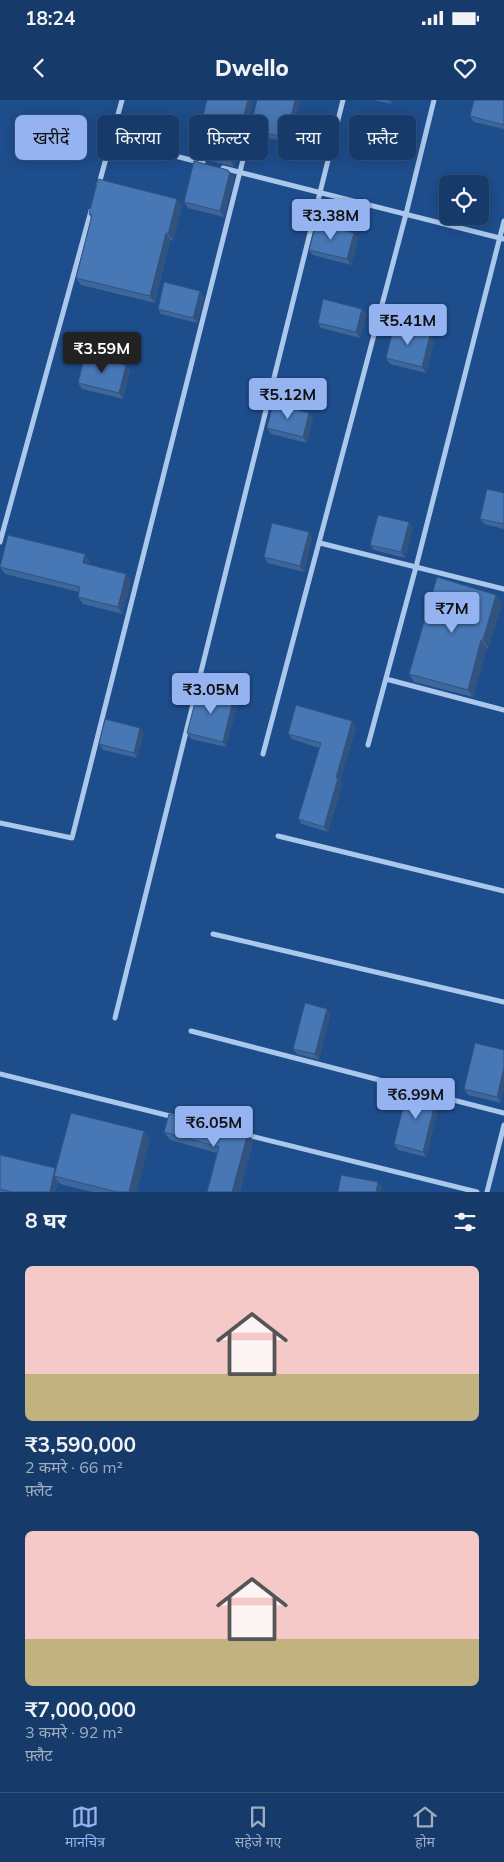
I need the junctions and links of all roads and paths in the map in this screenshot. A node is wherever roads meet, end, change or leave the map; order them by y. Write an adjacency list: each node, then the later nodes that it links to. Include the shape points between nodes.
1 (122, 100): 4 (street)
2 (343, 100): 10 (street)
3 (434, 100): 12 (street)
4 (118, 115)
5 (179, 157): 8 (street)
6 (106, 160): 9 (street)
7 (243, 160): 8 (street)
8 (240, 172): 10 (street); 23 (street, via 72,838)
9 (98, 188)
10 (321, 193): 12 (street); 28 (street)
11 (93, 207): 15 (street)
12 (406, 214): 14 (street); 16 (street)
13 (504, 221): 14 (street)
14 (502, 239): 17 (street)
15 (0, 542)
16 (320, 543): 17 (street); 22 (street)
17 (416, 567): 18 (street); 19 (street)
18 (504, 589)
19 (386, 679): 20 (street); 21 (street)
20 (504, 710)
21 (368, 744)
22 (263, 754)
23 (0, 823)
24 (278, 836): 25 (street)
25 (504, 891)
26 (213, 934): 27 (street)
27 (504, 1002)
28 (115, 1018)
29 (191, 1031): 31 (street)
30 (0, 1074): 32 (street)
31 (504, 1113)
32 (181, 1119)
33 (504, 1125): 36 (street)
34 (238, 1133): 35 (street)
35 (477, 1192)
36 (487, 1192)

